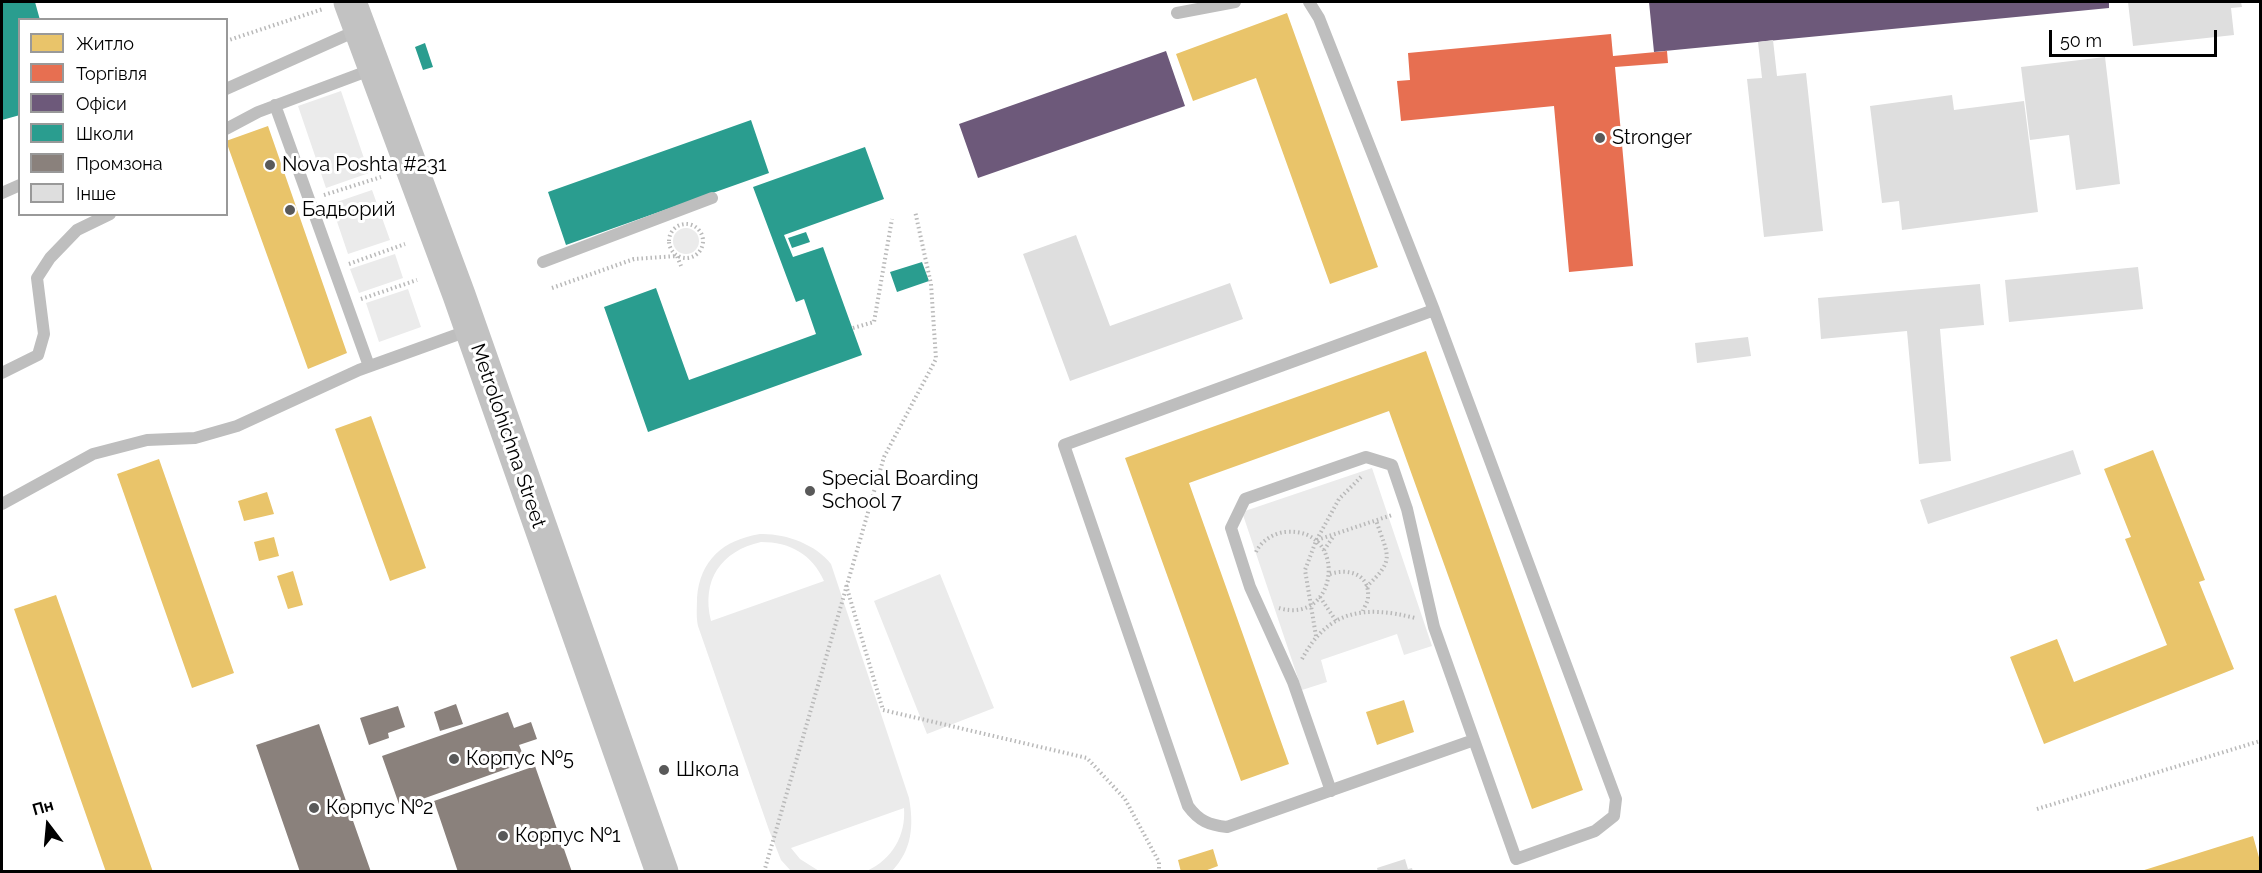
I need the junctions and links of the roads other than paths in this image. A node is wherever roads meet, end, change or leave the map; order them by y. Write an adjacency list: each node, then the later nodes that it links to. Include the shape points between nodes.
1 (1235, 2): 4 (lane)
2 (1309, 2): 14 (lane, via 1319,18)
3 (344, 13): 5 (street, Metrolohichna Street); 6 (lane)
4 (1177, 13)
5 (374, 69): 7 (lane); 15 (street, Metrolohichna Street)
6 (228, 88)
7 (275, 105): 8 (lane); 16 (lane)
8 (228, 128)
9 (18, 186): 10 (lane)
10 (2, 193)
11 (712, 198): 13 (lane)
12 (106, 216): 17 (lane, via 77,230 50,258 37,278 44,334 38,355)
13 (543, 262)
14 (1434, 310): 20 (lane, via 1064,445 1188,806 1196,818 1227,827); 21 (lane, via 1616,799 1614,816 1595,831)
15 (471, 330): 16 (lane); 22 (street, Metrolohichna Street)
16 (369, 366): 18 (lane, via 237,426 195,438 147,440 93,454)
17 (2, 373)
18 (2, 504)
19 (1474, 740): 20 (lane); 20 (lane, via 1434,627 1407,509 1392,465 1366,457 1245,499 1231,528 1248,581 1293,682); 21 (lane)
20 (1331, 791)
21 (1516, 859): 23 (lane)
22 (662, 872)
23 (1520, 872)

